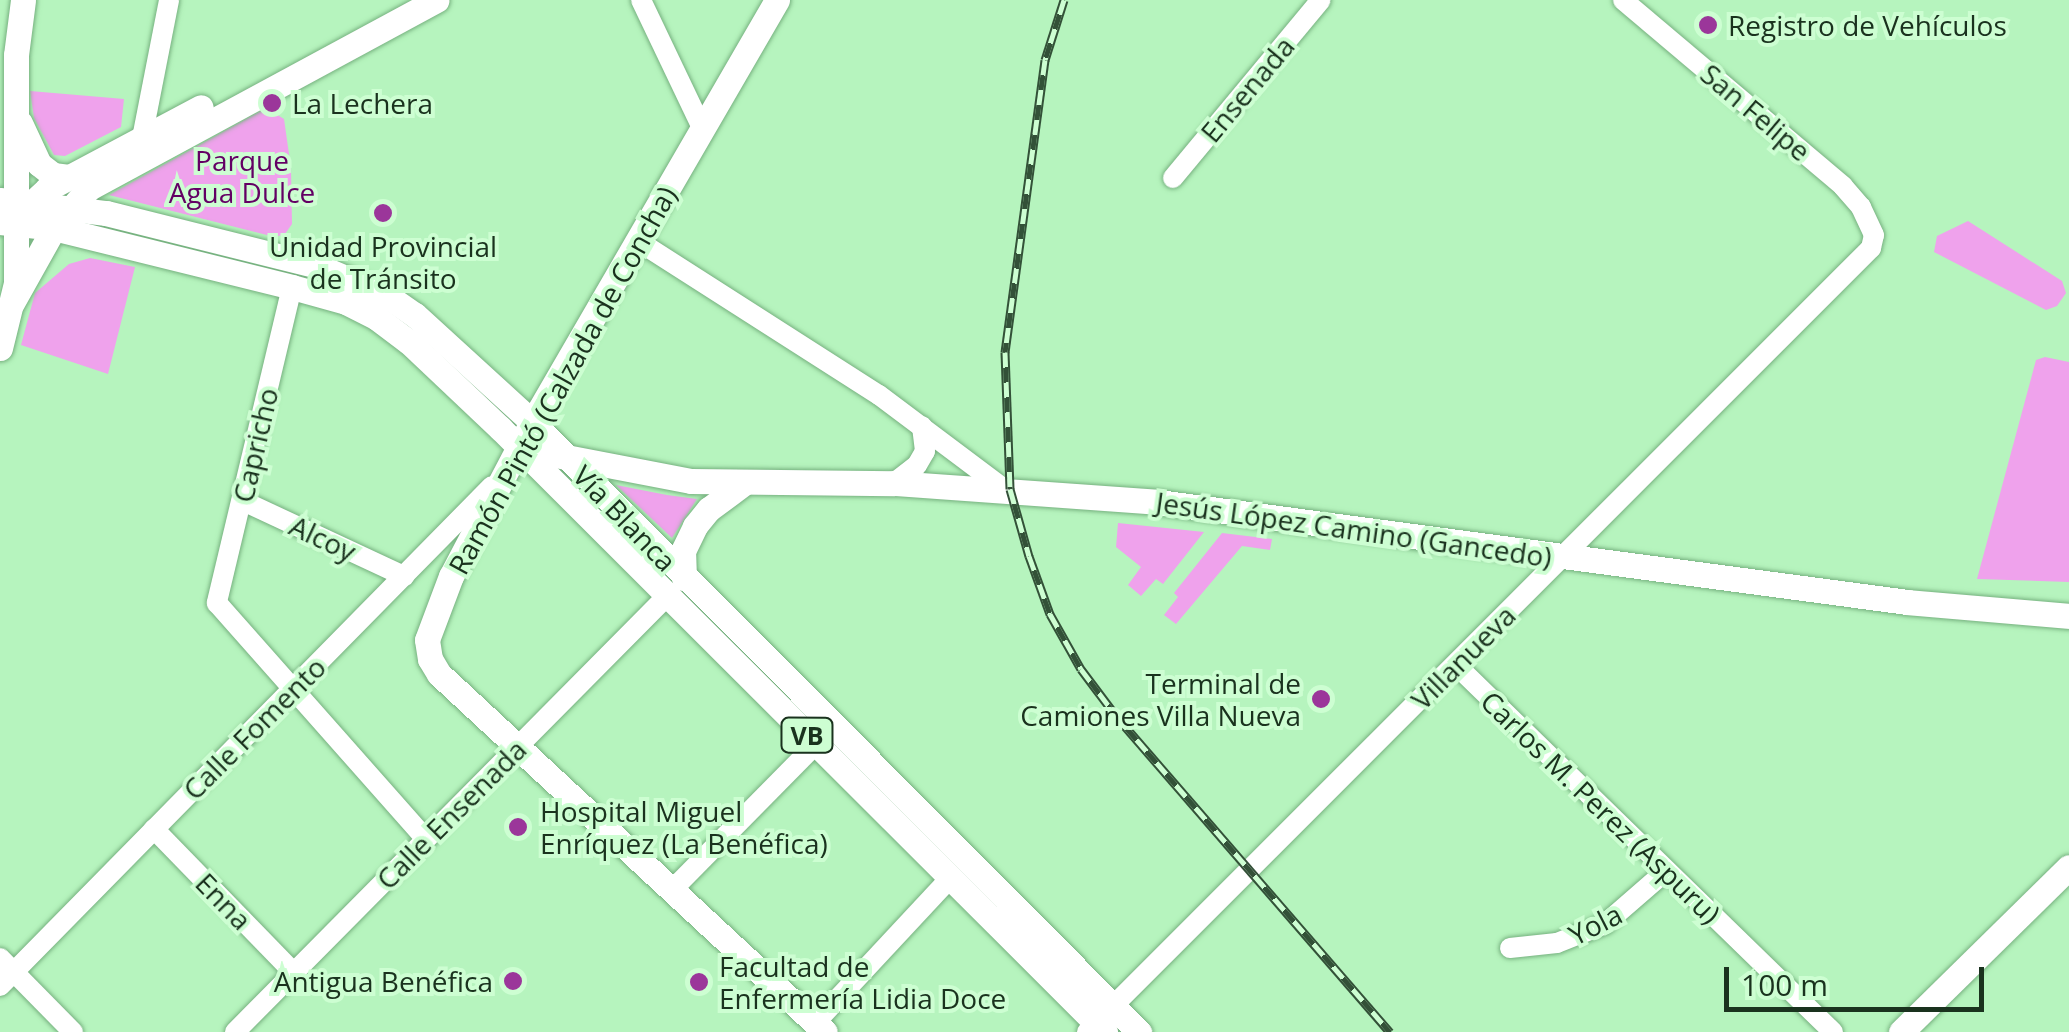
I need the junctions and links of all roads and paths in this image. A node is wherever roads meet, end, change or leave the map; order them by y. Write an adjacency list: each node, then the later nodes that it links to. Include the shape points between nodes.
1 (22, 0): 9 (main road)
2 (168, 0): 12 (street)
3 (405, 0): 12 (main road)
4 (436, 0): 15 (main road, via 156,150)
5 (642, 0): 10 (street)
6 (777, 0): 10 (main road, Ramón Pintó (Calzada de Concha))
7 (1321, 0): 14 (street, Ensenada)
8 (1623, 0): 18 (street, San Felipe, via 1843,186)
9 (17, 106): 11 (main road); 13 (main road, via 22,134 39,164); 16 (main road)
10 (703, 130): 19 (main road, Ramón Pintó (Calzada de Concha))
11 (0, 136)
12 (142, 138): 13 (main road)
13 (69, 177): 16 (main road)
14 (1172, 178)
15 (70, 206): 16 (main road, Vía Blanca / VB); 17 (main road); 23 (main road, Vía Blanca / VB, via 315,266 386,294 450,343)
16 (11, 207): 17 (main road, Vía Blanca / VB); 21 (main road)
17 (54, 228): 20 (main road, Vía Blanca / VB); 21 (main road)
18 (1874, 235): 32 (street, Villanueva, via 1860,259)
19 (638, 241): 23 (main road, Ramón Pintó (Calzada de Concha)); 24 (street)
20 (292, 286): 26 (main road, Vía Blanca / VB, via 377,318 437,367); 31 (street, Capricho)
21 (12, 303): 22 (main road)
22 (0, 348)
23 (532, 422): 25 (main road, Vía Blanca / VB); 26 (main road, Ramón Pintó (Calzada de Concha)); 27 (main road)
24 (922, 426): 29 (street, via 924,451); 30 (street)
25 (565, 456): 26 (main road); 27 (main road); 34 (main road, Vía Blanca / VB)
26 (513, 459): 33 (street, Calle Fomento); 34 (main road, Vía Blanca / VB); 41 (main road, Ramón Pintó (Calzada de Concha), via 450,576 427,640 439,674)
27 (638, 471): 28 (main road, Jesús López Camino (Gancedo))
28 (744, 482): 29 (main road, Jesús López Camino (Gancedo)); 34 (main road, via 695,526)
29 (894, 483): 30 (main road, Jesús López Camino (Gancedo))
30 (1003, 488): 32 (main road, Jesús López Camino (Gancedo))
31 (243, 501): 33 (street, Alcoy); 39 (street, Capricho, via 217,603)
32 (1562, 556): 36 (main road, Jesús López Camino (Gancedo)); 38 (street, Villanueva)
33 (404, 576): 39 (street, Calle Fomento)
34 (675, 587): 40 (main road, Vía Blanca / VB); 41 (street, Calle Ensenada); 51 (main road, Vía Blanca / VB)
35 (2069, 597): 36 (main road)
36 (1929, 604): 37 (main road, Jesús López Camino (Gancedo))
37 (2069, 616)
38 (1456, 665): 45 (street, Carlos M. Perez (Aspuru)); 51 (street, Villanueva)
39 (292, 690): 42 (street, Calle Fomento); 43 (street)
40 (816, 744): 46 (main road, Vía Blanca / VB); 47 (street)
41 (519, 745): 43 (street, Calle Ensenada); 47 (main road, Ramón Pintó (Calzada de Concha))
42 (154, 829): 49 (street, Calle Fomento); 50 (street, Enna)
43 (426, 839): 50 (street, Calle Ensenada)
44 (2069, 867): 57 (main road)
45 (1666, 871): 48 (street, Yola, via 1604,924 1558,943); 56 (street, Carlos M. Perez (Aspuru))
46 (951, 877): 51 (main road, Vía Blanca / VB); 52 (street)
47 (672, 890): 52 (main road, Ramón Pintó (Calzada de Concha))
48 (1510, 948)
49 (5, 972): 53 (street)
50 (294, 972): 54 (street, Calle Ensenada)
51 (1100, 1023): 55 (main road, Vía Blanca / VB)
52 (820, 1027)
53 (73, 1032)
54 (235, 1032)
55 (1138, 1032)
56 (1833, 1032)
57 (1901, 1032)

